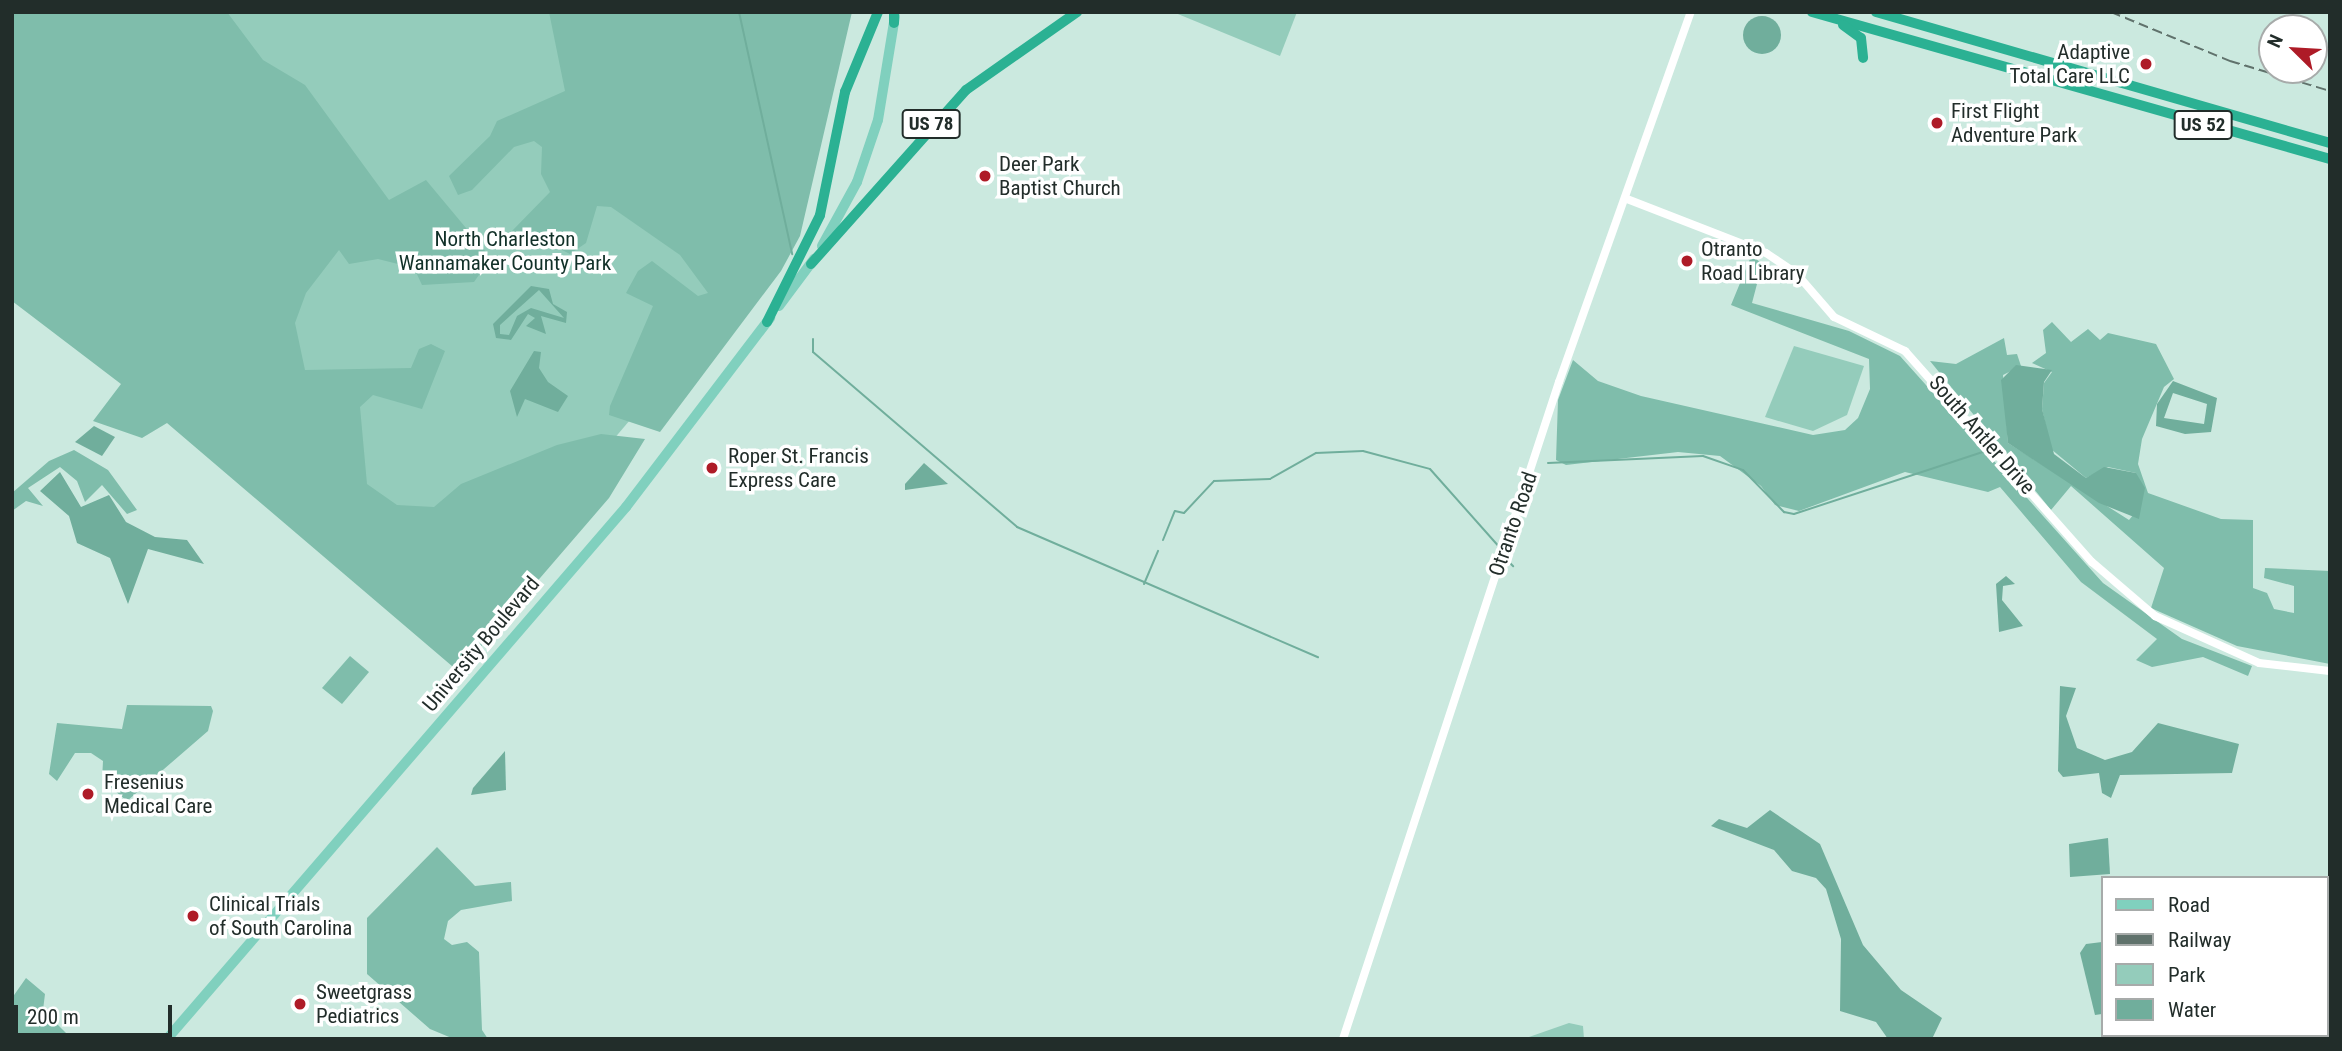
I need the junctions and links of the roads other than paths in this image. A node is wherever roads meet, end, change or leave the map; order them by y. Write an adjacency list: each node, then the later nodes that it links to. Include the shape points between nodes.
1 (1077, 12): 12 (highway, US 78, via 965,90)
2 (1692, 12): 11 (street, Otranto Road)
3 (1812, 12): 7 (highway, US 52)
4 (1876, 12): 9 (highway, US 52)
5 (877, 14): 13 (highway, US 78, via 845,92 821,215)
6 (894, 16): 12 (main road, University Boulevard, via 889,69 865,160)
7 (1831, 18): 8 (highway, via 1861,38); 10 (highway, US 52)
8 (1863, 58)
9 (2330, 143)
10 (2330, 159)
11 (1627, 199): 14 (street, South Antler Drive, via 1768,254 1796,273 1835,317 1905,351 2092,562 2155,616 2259,663); 16 (street, Otranto Road, via 1559,382)
12 (811, 264): 13 (main road, University Boulevard / US 78)
13 (767, 322): 15 (main road, University Boulevard / US 78, via 626,507)
14 (2330, 671)
15 (167, 1039)
16 (1343, 1039)

